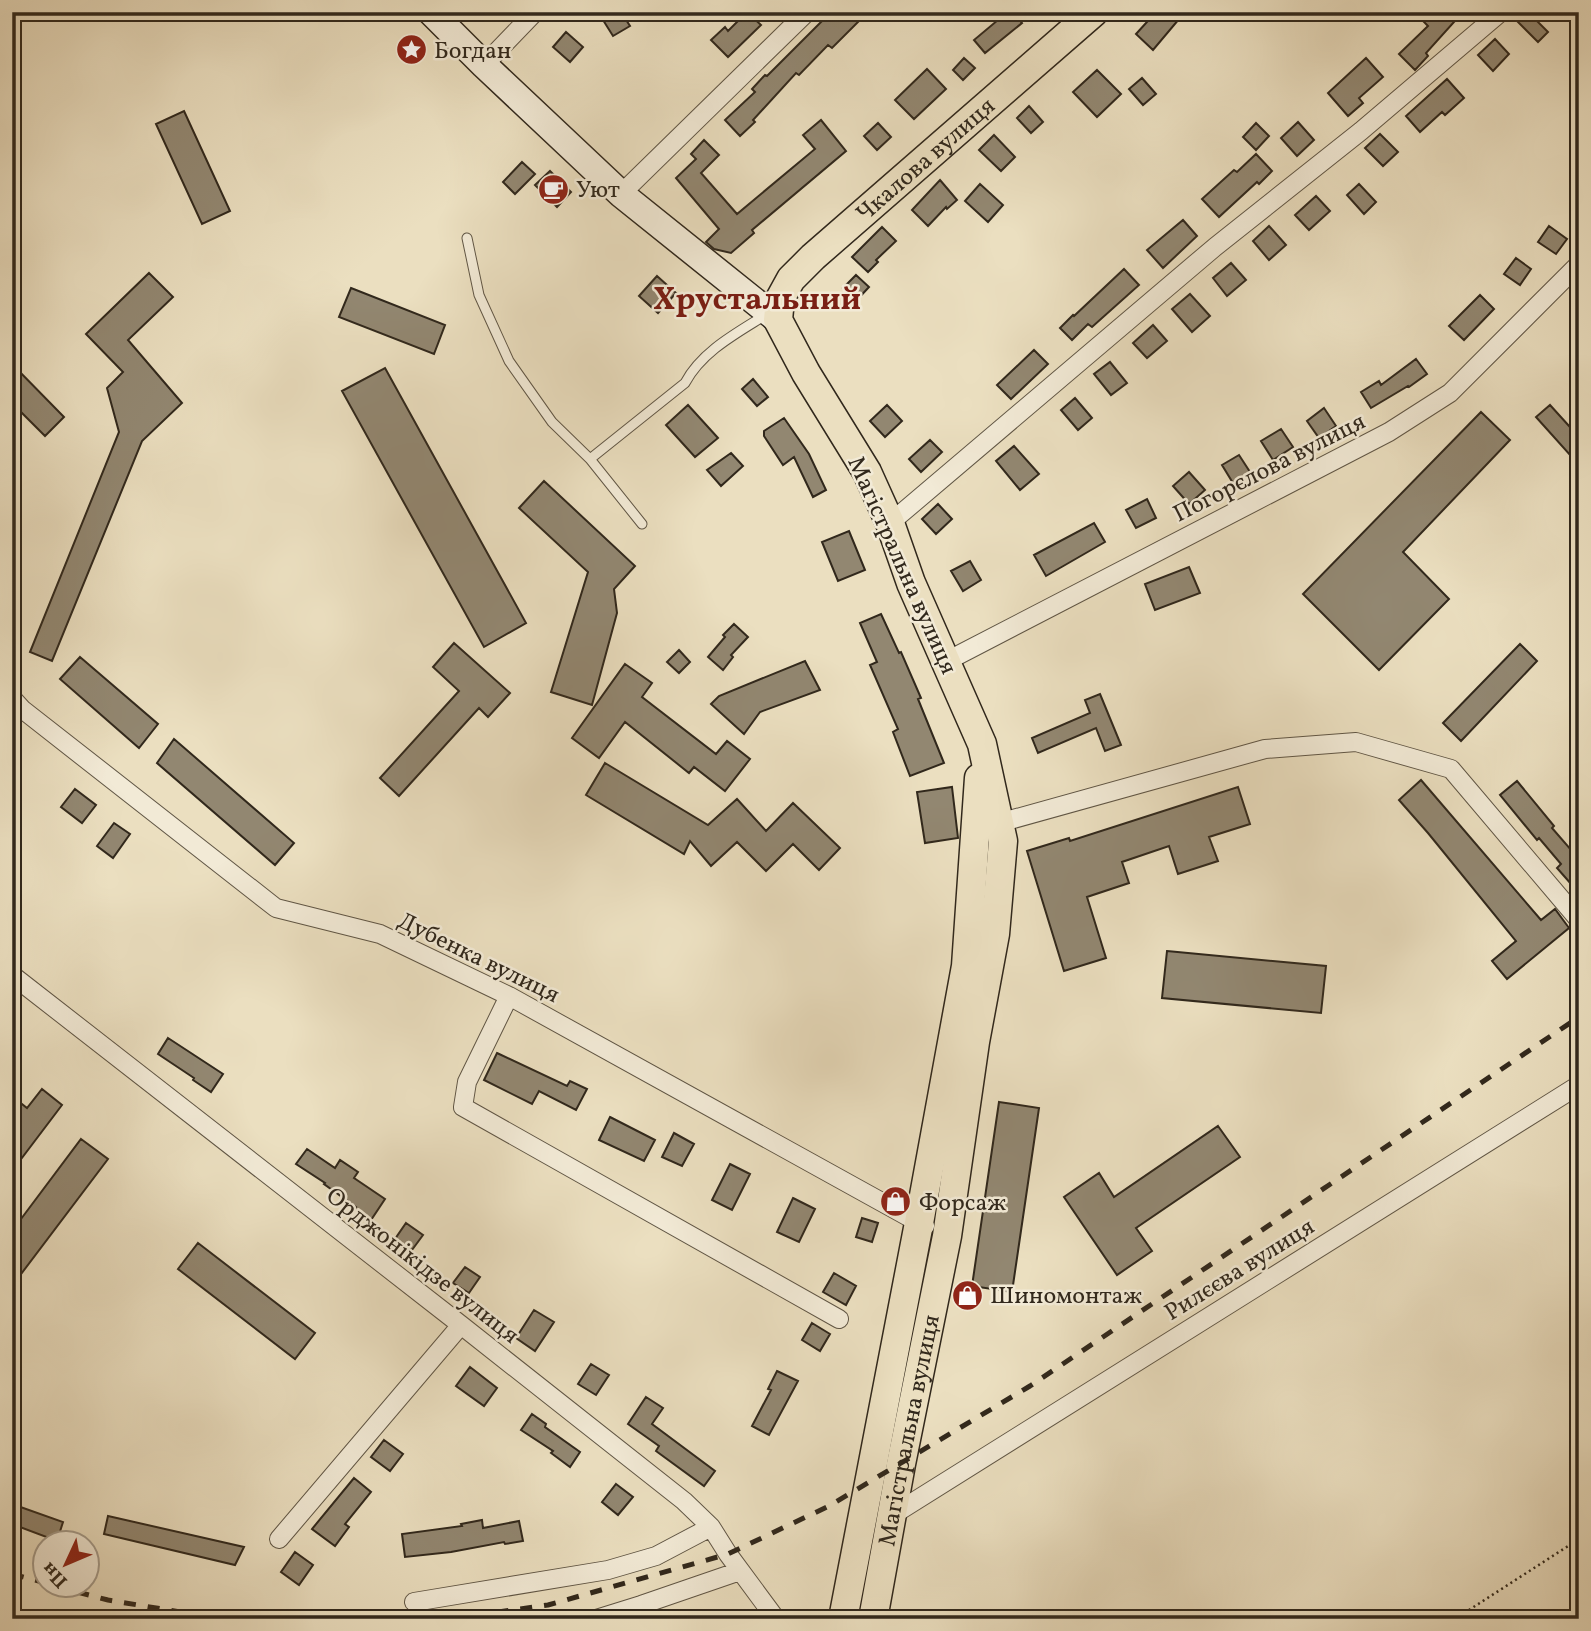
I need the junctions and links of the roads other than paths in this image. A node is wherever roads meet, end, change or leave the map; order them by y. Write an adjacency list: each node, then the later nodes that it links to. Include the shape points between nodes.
1 (431, 12): 6 (street, Магістральна вулиця)
2 (535, 12): 6 (street)
3 (807, 12): 7 (street)
4 (1094, 12): 10 (main road, Чкалова вулиця, via 813,257 791,279)
5 (1501, 12): 12 (street)
6 (484, 65): 7 (street, Магістральна вулиця)
7 (621, 194): 10 (street, Магістральна вулиця)
8 (467, 239): 11 (lane, via 479,295 509,361 552,422)
9 (1579, 264): 14 (street, Погорєлова вулиця, via 1450,393 1389,432)
10 (773, 316): 11 (lane, via 719,344 685,383); 12 (main road, Магістральна вулиця, via 867,472)
11 (590, 459): 13 (lane)
12 (890, 523): 14 (main road, Магістральна вулиця)
13 (642, 524)
14 (945, 662): 16 (main road, Магістральна вулиця)
15 (13, 701): 20 (street, Дубенка вулиця, via 275,908 380,934)
16 (982, 744): 17 (main road, Магістральна вулиця); 22 (main road, Магістральна вулиця, via 966,966)
17 (999, 823): 18 (street, via 1265,749 1356,742 1451,769); 23 (main road, Магістральна вулиця, via 1003,841 995,934)
18 (1579, 920)
19 (12, 975): 25 (street, Орджонікідзе вулиця)
20 (509, 996): 22 (street, Дубенка вулиця); 24 (street, via 467,1082 463,1107)
21 (1579, 1085): 26 (street, Рилєєва вулиця)
22 (919, 1223): 23 (street, Дубенка вулиця); 33 (main road, Магістральна вулиця)
23 (947, 1236): 26 (main road, Магістральна вулиця)
24 (839, 1319)
25 (461, 1325): 27 (street, Орджонікідзе вулиця); 28 (street)
26 (891, 1516): 34 (main road, Магістральна вулиця)
27 (711, 1527): 29 (street, Орджонікідзе вулиця); 30 (street, via 656,1556 608,1570)
28 (279, 1539)
29 (740, 1571): 31 (street); 32 (street, Орджонікідзе вулиця)
30 (414, 1602)
31 (596, 1619)
32 (776, 1619)
33 (843, 1619)
34 (873, 1619)

